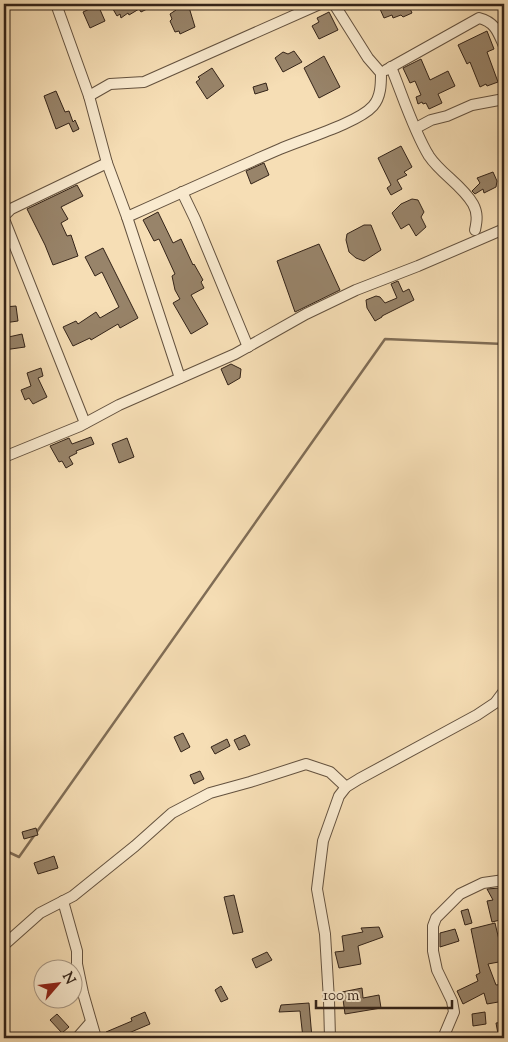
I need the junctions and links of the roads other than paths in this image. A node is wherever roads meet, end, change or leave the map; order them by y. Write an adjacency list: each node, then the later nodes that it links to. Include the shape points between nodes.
1 (56, 4): 7 (street)
2 (320, 4): 7 (street, via 144,82 110,84)
3 (334, 4): 6 (street)
4 (504, 46): 5 (street, via 489,21 479,18)
5 (391, 67): 6 (street); 9 (street)
6 (381, 73): 11 (street, via 378,100 350,121)
7 (89, 96): 10 (street)
8 (504, 99): 9 (street, via 472,105)
9 (416, 128): 15 (street, via 428,156 473,204 477,213)
10 (107, 163): 12 (street); 13 (street)
11 (182, 192): 13 (street); 16 (street)
12 (4, 215): 18 (street)
13 (127, 217): 17 (street)
14 (504, 229): 16 (street, via 356,290)
15 (475, 230)
16 (248, 347): 17 (street)
17 (180, 378): 18 (street)
18 (85, 423): 19 (street)
19 (4, 457)
20 (504, 691): 21 (street, via 495,703 477,715)
21 (346, 787): 23 (street, via 330,772 306,764 210,793 172,812 108,869); 28 (street, via 339,796 323,841 317,889 325,934)
22 (504, 880): 29 (street, via 483,883 460,894 436,918 432,951 454,1012)
23 (63, 902): 24 (street, via 40,913); 25 (street)
24 (4, 945)
25 (91, 1022): 26 (street); 27 (street)
26 (77, 1038)
27 (96, 1038)
28 (330, 1038)
29 (443, 1038)

